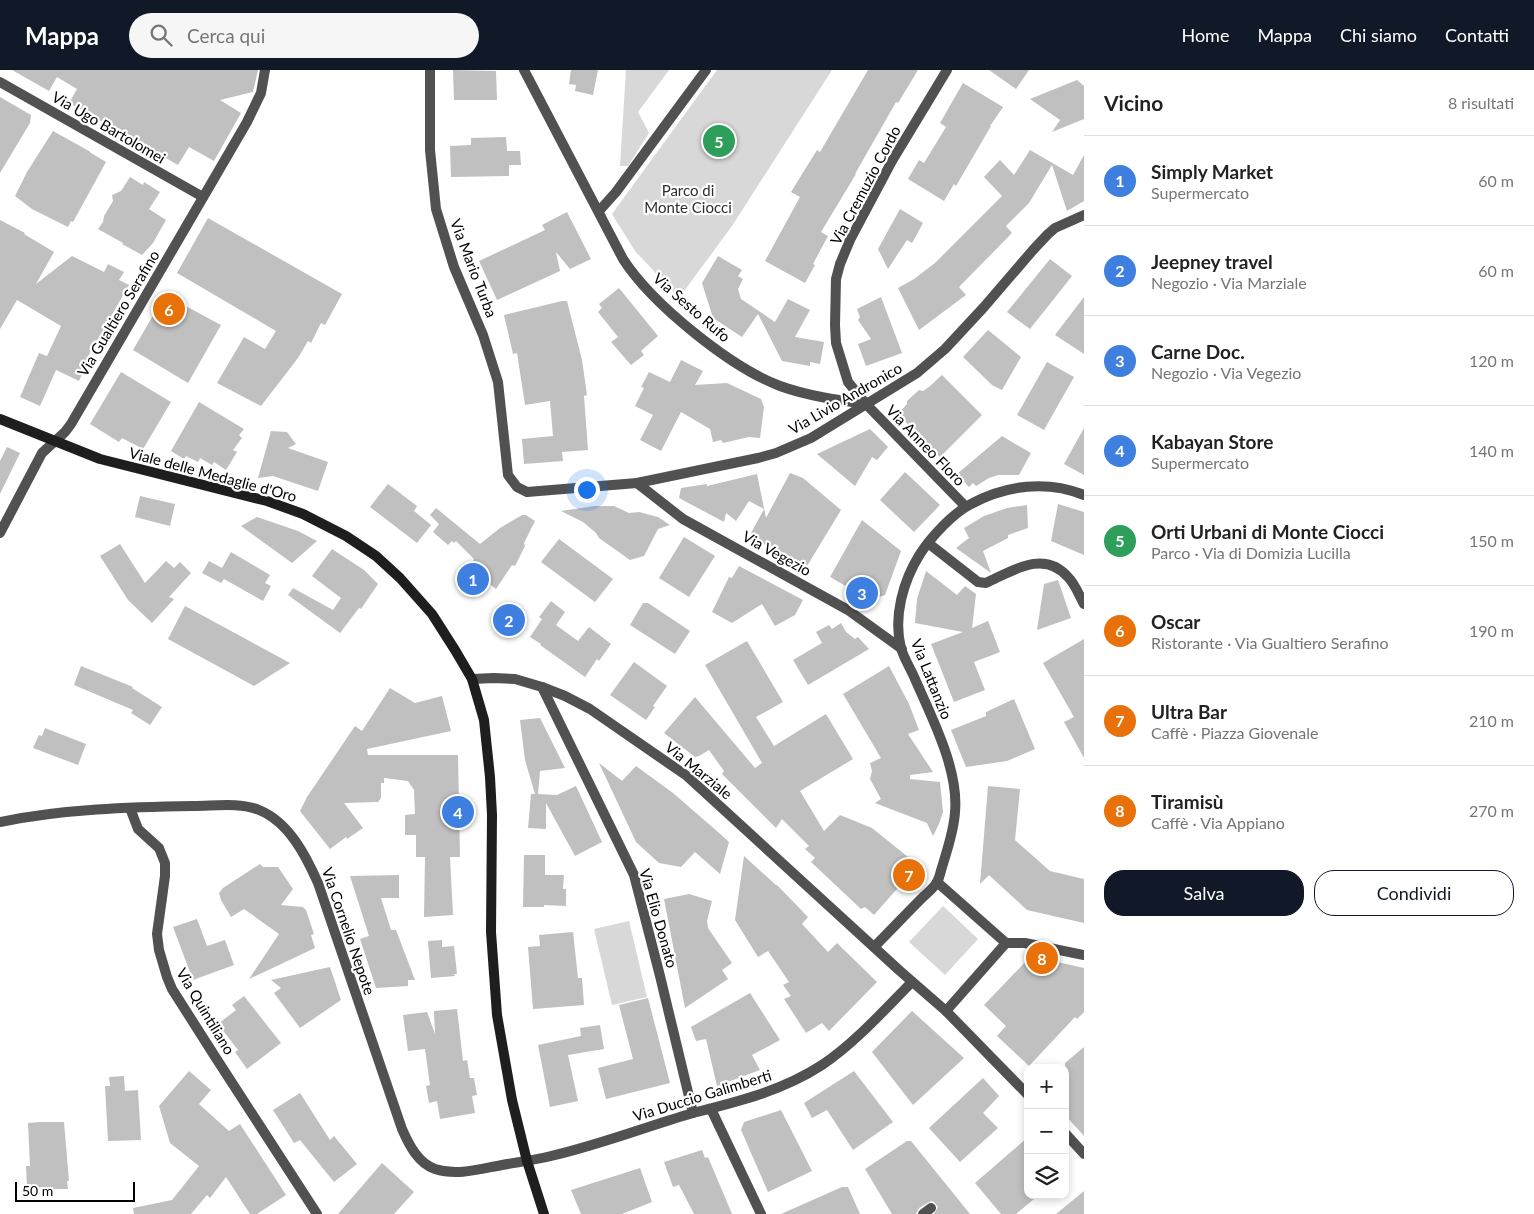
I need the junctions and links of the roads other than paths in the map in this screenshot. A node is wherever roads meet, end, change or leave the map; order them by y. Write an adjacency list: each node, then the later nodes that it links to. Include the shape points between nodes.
1 (265, 70): 7 (street, Via Gualtiero Serafino, via 254,110)
2 (430, 70): 13 (street, Via Mario Turba, via 430,150 436,209 454,267 483,335 498,382)
3 (524, 70): 8 (street, Via Sesto Rufo)
4 (706, 70): 8 (street)
5 (947, 70): 10 (street, Via Cremuzio Cordo, via 892,161 840,264 835,290 836,343 848,382)
6 (0, 82): 7 (street, Via Ugo Bartolomei)
7 (203, 197): 12 (street, Via Gualtiero Serafino, via 70,424)
8 (599, 211): 10 (street, Via Sesto Rufo, via 619,251 638,279 687,326 727,356 779,386)
9 (1084, 214): 10 (street, Via Livio Andronico, via 1048,234 945,349 906,382)
10 (866, 404): 14 (street, Via Livio Andronico, via 811,438 776,453); 16 (street, Via Anneo Floro)
11 (0, 419): 12 (main road, Viale delle Medaglie d'Oro)
12 (54, 442): 17 (street, Via Gualtiero Serafino, via 38,459); 21 (main road, Viale delle Medaglie d'Oro, via 112,463 286,507 328,525 376,556 418,597)
13 (508, 475): 14 (street, Via Livio Andronico, via 518,487 531,492)
14 (637, 483): 20 (street, Via Vegezio, via 683,519 848,610)
15 (1084, 495): 16 (street, Via Lattanzio, via 1053,487 1019,487)
16 (965, 506): 18 (street, Via Lattanzio)
17 (0, 533)
18 (928, 543): 19 (street, via 982,583 1034,563 1052,565 1068,577); 20 (street, Via Lattanzio, via 909,574 902,596 899,625)
19 (1084, 604)
20 (902, 649): 25 (street, Via Lattanzio, via 942,744 954,783 954,823)
21 (472, 679): 22 (street, Via Marziale, via 506,678); 36 (main road, Viale delle Medaglie d'Oro, via 484,720 490,777 494,990 503,1055)
22 (542, 687): 27 (street, Via Marziale, via 590,709 687,776); 33 (street, Via Elio Donato, via 634,875)
23 (130, 808): 24 (street, Via Cornelio Nepote, via 56,813); 36 (street, Via Cornelio Nepote, via 251,808 267,814 281,825 302,852 318,883 402,1129 417,1156 435,1169 458,1172); 37 (street, Via Quintiliano, via 138,829 159,848 166,863 157,934 172,989)
24 (0, 822)
25 (937, 882): 26 (street); 27 (street)
26 (1006, 943): 28 (street, via 1026,943); 30 (street)
27 (874, 947): 29 (street, Via Marziale)
28 (1084, 954)
29 (912, 982): 30 (street, Via Marziale); 32 (street, Via Duccio Galimberti, via 822,1065 777,1088)
30 (946, 1011): 31 (street, Via Marziale)
31 (1024, 1091)
32 (711, 1109): 33 (street, Via Duccio Galimberti); 39 (street)
33 (693, 1114): 36 (street, Via Duccio Galimberti)
34 (1069, 1137): 35 (street)
35 (1084, 1154)
36 (527, 1162): 38 (main road, Viale delle Medaglie d'Oro)
37 (317, 1214)
38 (544, 1214)
39 (761, 1214)

